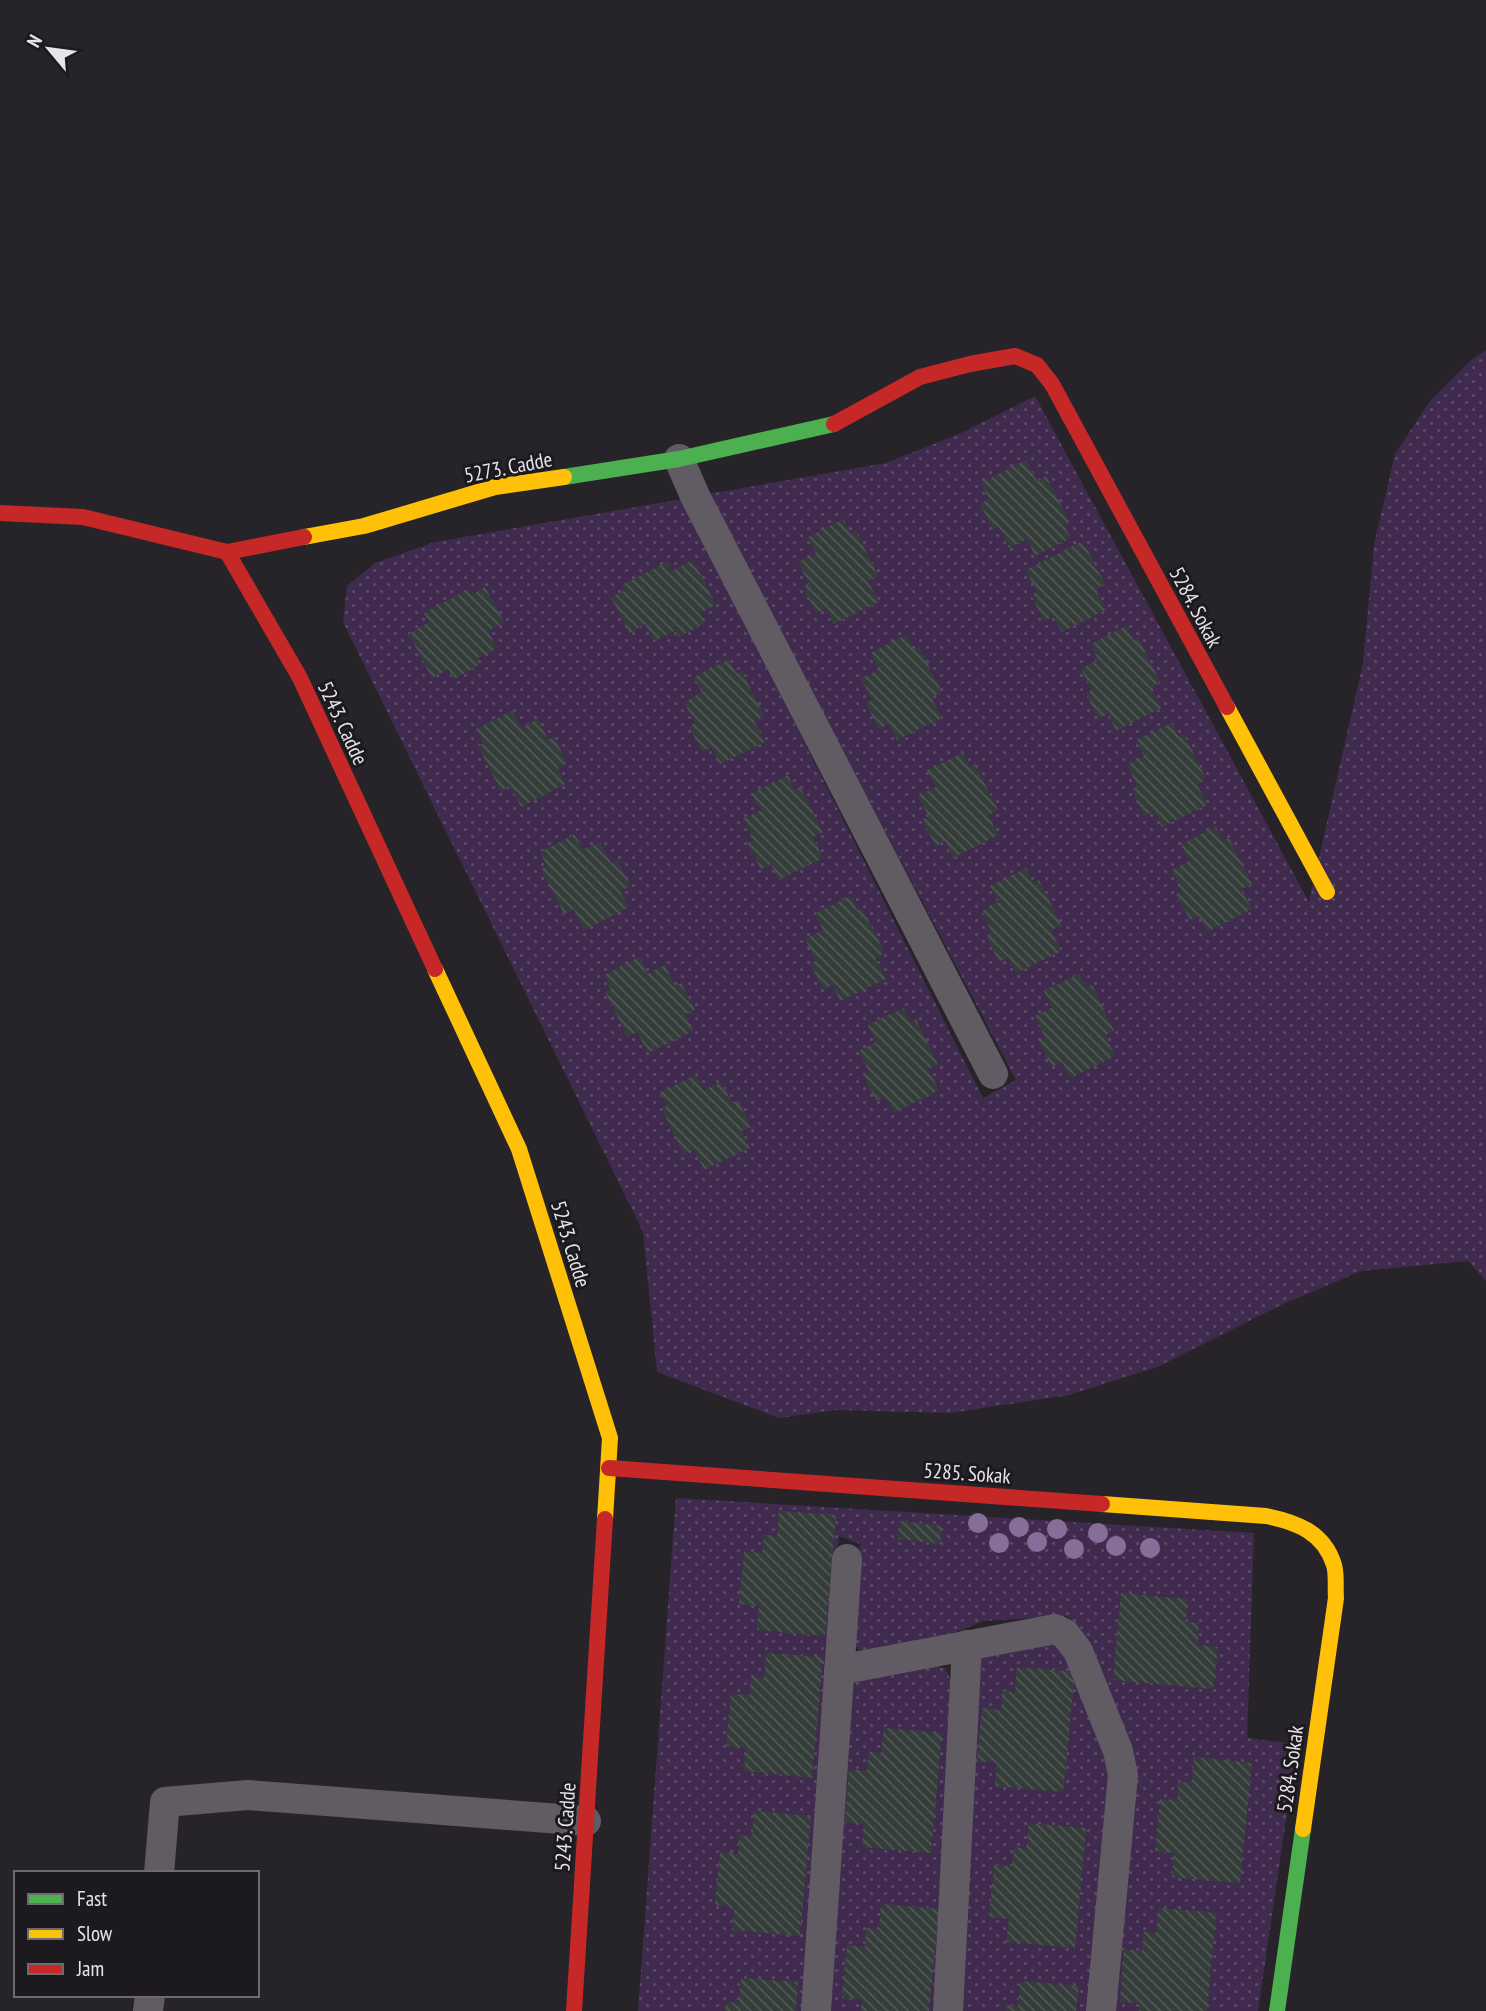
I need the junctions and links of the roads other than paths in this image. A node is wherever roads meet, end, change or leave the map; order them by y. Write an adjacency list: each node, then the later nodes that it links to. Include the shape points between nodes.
1 (1015, 356): 2 (street, 5273. Cadde, via 920,377 831,426); 5 (street, 5284. Sokak, via 1037,365 1052,384)
2 (679, 460): 4 (street, 5273. Cadde, via 495,488 364,526); 6 (street)
3 (0, 513): 4 (street, 5273. Cadde, via 83,517)
4 (227, 552): 7 (street, 5243. Cadde, via 300,678 519,1149 610,1438)
5 (1327, 892)
6 (993, 1073)
7 (608, 1468): 8 (street, 5285. Sokak, via 1266,1516 1293,1521); 12 (street, 5243. Cadde)
8 (1318, 1537): 18 (street, 5284. Sokak, via 1334,1564 1336,1598)
9 (847, 1559): 11 (street)
10 (967, 1644): 11 (street); 16 (street); 17 (street, via 1040,1630 1065,1634 1078,1651 1118,1751 1123,1775)
11 (839, 1670): 15 (street)
12 (586, 1821): 13 (street, via 248,1795 165,1802); 14 (street, 5243. Cadde)
13 (159, 1871)
14 (574, 2011)
15 (816, 2011)
16 (948, 2011)
17 (1101, 2011)
18 (1277, 2011)

